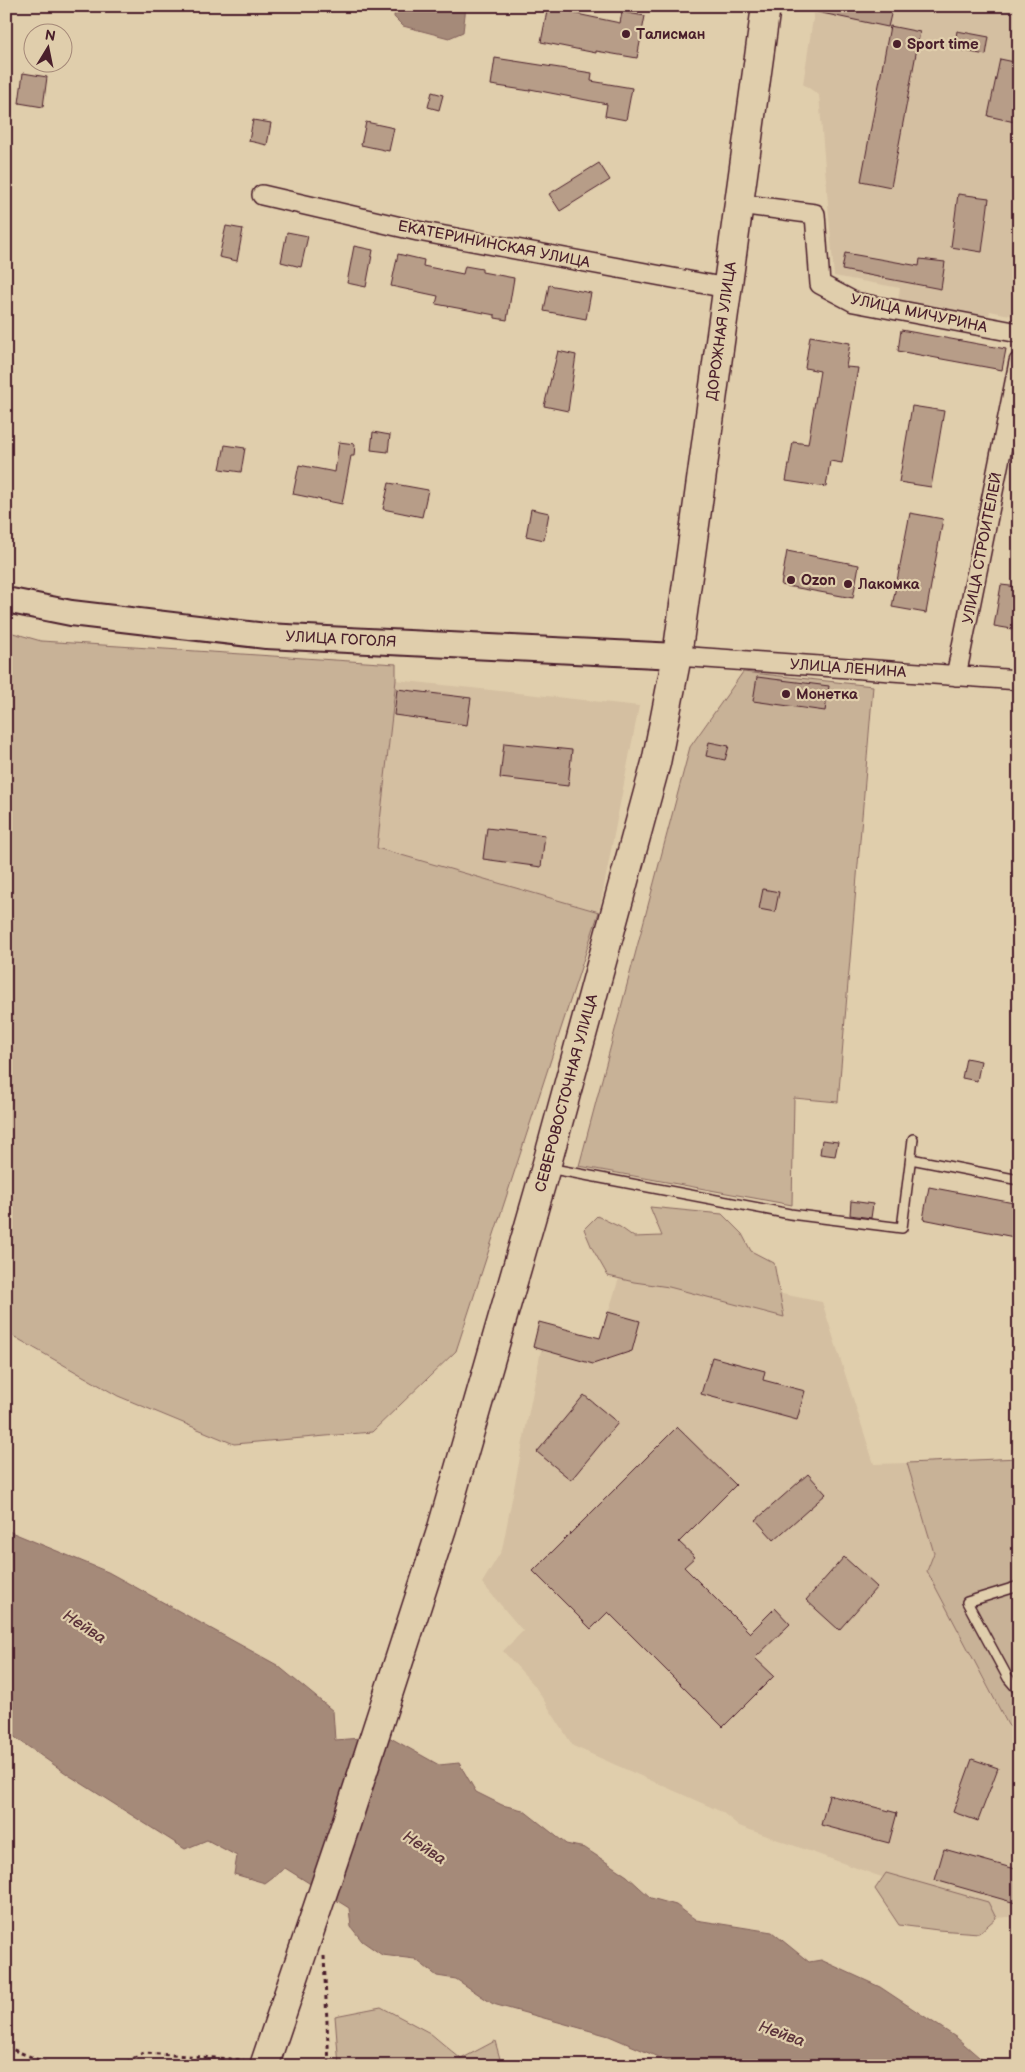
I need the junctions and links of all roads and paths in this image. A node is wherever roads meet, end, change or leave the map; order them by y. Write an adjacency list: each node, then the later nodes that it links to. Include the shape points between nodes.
1 (766, 6): 3 (main road, ДОРОЖНАЯ УЛИЦА)
2 (262, 195): 4 (street, ЕКАТЕРИНИНСКАЯ УЛИЦА, via 418,231)
3 (739, 204): 4 (main road, ДОРОЖНАЯ УЛИЦА); 5 (street, УЛИЦА МИЧУРИНА, via 815,214 820,284 854,302)
4 (727, 288): 8 (main road, ДОРОЖНАЯ УЛИЦА)
5 (1019, 333)
6 (1019, 362): 9 (street, УЛИЦА СТРОИТЕЛЕЙ)
7 (6, 600): 8 (street, УЛИЦА ГОГОЛЯ, via 71,613 266,636)
8 (677, 656): 9 (street, УЛИЦА ЛЕНИНА); 13 (main road, СЕВЕРОВОСТОЧНАЯ УЛИЦА, via 656,763)
9 (956, 676): 10 (street, УЛИЦА ЛЕНИНА)
10 (1019, 680)
11 (913, 1138): 12 (lane)
12 (911, 1159): 13 (lane, via 902,1228 790,1214); 14 (lane)
13 (546, 1167): 19 (main road, СЕВЕРОВОСТОЧНАЯ УЛИЦА, via 442,1528 346,1824)
14 (1019, 1180)
15 (1019, 1586): 16 (lane, via 967,1602 1008,1678)
16 (1019, 1691)
17 (324, 1955): 22 (path)
18 (6, 2047): 20 (path)
19 (256, 2064): 21 (path, via 240,2059 144,2053)
20 (54, 2066)
21 (119, 2066)
22 (329, 2066)

